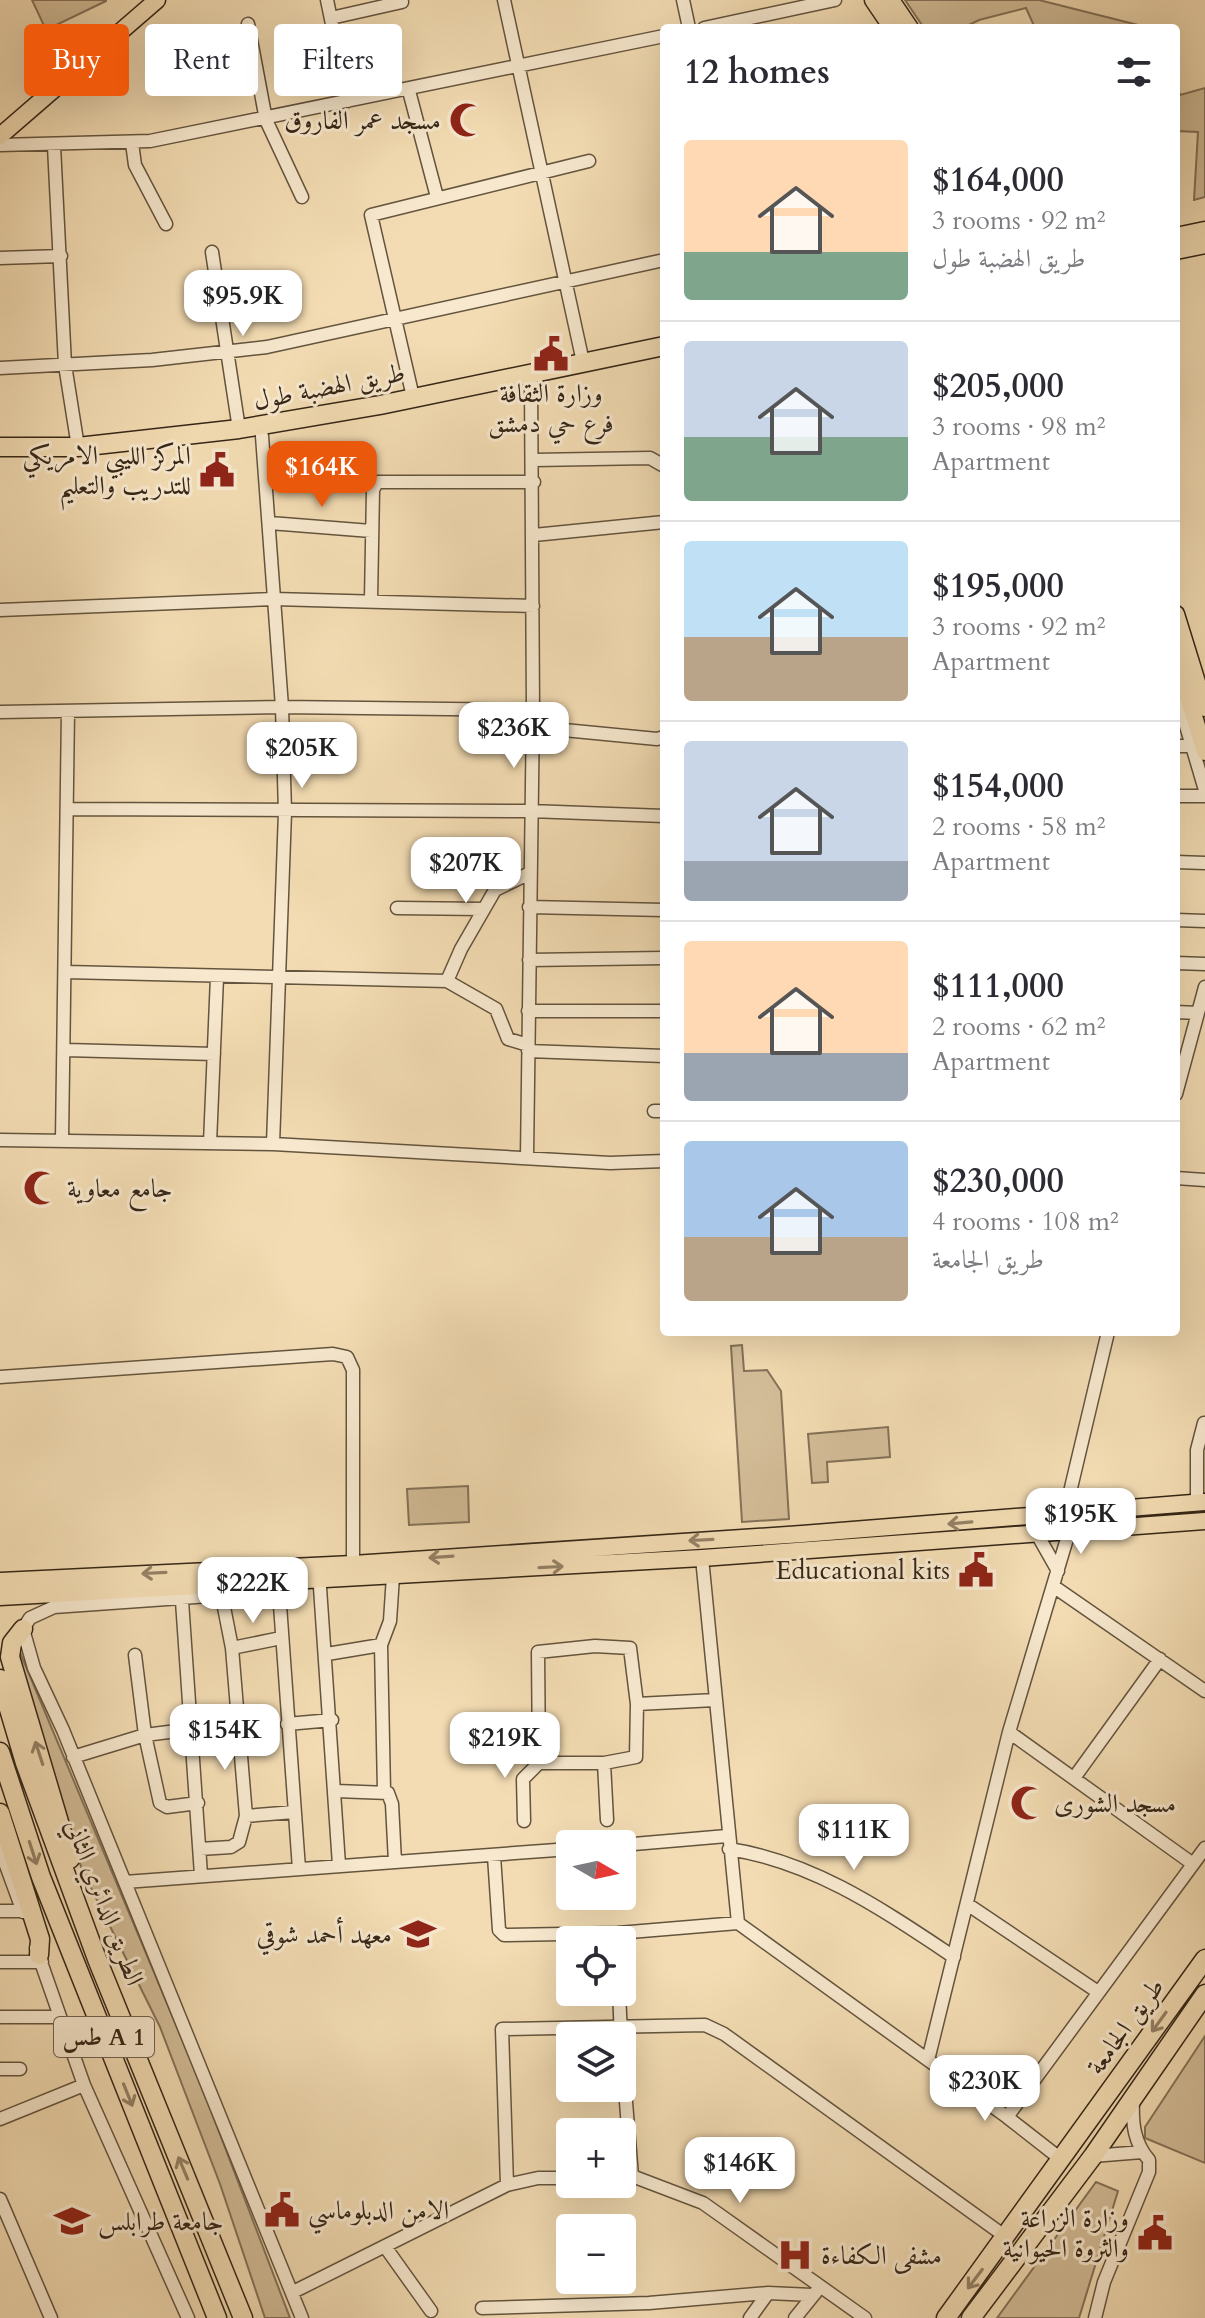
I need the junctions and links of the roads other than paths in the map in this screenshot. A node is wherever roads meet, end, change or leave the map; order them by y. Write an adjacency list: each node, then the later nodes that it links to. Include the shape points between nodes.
1 (157, 0): 20 (main road)
2 (327, 0): 9 (street)
3 (504, 0): 15 (street)
4 (683, 0): 10 (street)
5 (835, 0): 11 (street)
6 (873, 0): 12 (main road)
7 (891, 0): 13 (main road)
8 (402, 2): 9 (street)
9 (331, 18): 18 (street)
10 (688, 24)
11 (723, 24)
12 (889, 24)
13 (907, 24)
14 (660, 37): 15 (street)
15 (519, 67): 17 (street); 25 (street)
16 (258, 77): 19 (street)
17 (409, 91): 18 (street); 27 (street)
18 (348, 101): 19 (street)
19 (266, 120): 21 (street); 26 (street)
20 (0, 136)
21 (132, 143): 23 (street); 28 (street, via 135,165)
22 (0, 145): 23 (street)
23 (54, 146): 34 (street)
24 (589, 161): 25 (street)
25 (541, 174): 27 (street); 37 (street)
26 (302, 197)
27 (437, 197): 38 (street, via 371,215)
28 (166, 224)
29 (1205, 231): 30 (highway)
30 (1180, 236)
31 (1205, 244): 32 (highway)
32 (1180, 249)
33 (212, 252): 40 (street)
34 (61, 256): 35 (street); 43 (street)
35 (0, 258)
36 (660, 261): 37 (street)
37 (566, 282): 38 (street); 42 (street)
38 (395, 318): 40 (street); 46 (street)
39 (660, 347): 42 (highway, طريق الهضبة طول)
40 (227, 352): 43 (street); 47 (street)
41 (660, 357): 45 (highway, طريق الهضبة طول)
42 (583, 362): 46 (highway, طريق الهضبة طول)
43 (65, 365): 44 (street); 50 (street)
44 (0, 368)
45 (531, 382): 48 (highway, طريق الهضبة طول); 52 (street)
46 (413, 397): 47 (highway, طريق الهضبة طول)
47 (239, 429): 50 (highway, طريق الهضبة طول)
48 (262, 436): 51 (highway, طريق الهضبة طول, via 149,449); 56 (street)
49 (0, 447): 50 (highway, طريق الهضبة طول)
50 (78, 447)
51 (0, 456)
52 (534, 460): 53 (street, via 650,458); 54 (street)
53 (660, 464)
54 (534, 482): 57 (street, via 381,480 373,490); 58 (street)
55 (660, 522): 58 (street)
56 (270, 523): 57 (street); 59 (street)
57 (371, 531): 60 (street)
58 (534, 535): 61 (street)
59 (274, 599): 60 (street); 62 (street); 65 (street)
60 (371, 600): 61 (street)
61 (533, 606): 67 (street)
62 (0, 610)
63 (1180, 627): 66 (main road)
64 (1180, 697): 72 (main road)
65 (282, 707): 67 (street); 68 (street); 77 (street)
66 (1205, 708)
67 (533, 710): 70 (street)
68 (68, 711): 69 (street); 75 (street)
69 (0, 712)
70 (533, 727): 71 (street); 76 (street)
71 (660, 738)
72 (1199, 749): 73 (street)
73 (1205, 793): 74 (street)
74 (1180, 796)
75 (69, 809): 77 (street); 92 (street)
76 (530, 811): 77 (street); 78 (street); 81 (street)
77 (285, 812): 94 (street)
78 (660, 816)
79 (1180, 862): 80 (street)
80 (1205, 863)
81 (530, 873): 82 (street); 84 (street, via 502,884)
82 (529, 907): 85 (street); 89 (street)
83 (397, 908): 84 (street)
84 (484, 909): 95 (street)
85 (660, 910)
86 (1180, 920): 87 (street)
87 (1205, 921)
88 (660, 958): 89 (street)
89 (529, 960): 97 (street)
90 (1180, 963): 91 (street)
91 (1205, 964)
92 (66, 972): 93 (street); 102 (street)
93 (217, 977): 94 (street); 103 (street)
94 (282, 979): 95 (street); 109 (street)
95 (447, 981): 101 (street, via 496,1009 508,1039)
96 (1205, 987): 100 (street)
97 (528, 1011): 98 (street); 101 (street)
98 (660, 1011)
99 (1180, 1012): 100 (street)
100 (1198, 1013): 105 (street)
101 (528, 1048): 104 (street); 110 (street)
102 (66, 1050): 103 (street); 107 (street)
103 (214, 1054): 108 (street)
104 (660, 1056)
105 (1181, 1056)
106 (0, 1140): 107 (street)
107 (62, 1140): 108 (street)
108 (210, 1143): 109 (street)
109 (273, 1144): 110 (street)
110 (527, 1157): 111 (street)
111 (660, 1161)
112 (1180, 1178): 113 (street)
113 (1205, 1180)
114 (1107, 1336): 118 (street)
115 (0, 1377): 123 (street, via 347,1357 353,1370)
116 (1205, 1421): 117 (street, via 1197,1450)
117 (1201, 1502): 118 (main road)
118 (1065, 1513): 123 (main road, one-way to 123)
119 (1205, 1521): 120 (main road)
120 (1069, 1532): 121 (main road); 124 (street)
121 (1037, 1534): 122 (main road); 124 (street)
122 (702, 1558): 126 (main road, one-way to 122); 141 (street)
123 (353, 1564): 125 (main road)
124 (1058, 1571): 128 (street)
125 (319, 1572): 126 (main road); 127 (main road); 136 (street)
126 (393, 1576): 134 (street, via 390,1621)
127 (278, 1580): 129 (main road); 130 (street); 133 (street)
128 (1053, 1586): 138 (street); 147 (street)
129 (0, 1591)
130 (222, 1597): 131 (street); 135 (street)
131 (182, 1601): 132 (street, via 54,1607 30,1618); 146 (street)
132 (23, 1629): 150 (street); 176 (highway, one-way to 132, via 65,1835 10,1657 12,1643)
133 (281, 1638): 135 (street); 145 (street)
134 (381, 1645): 136 (street); 155 (street)
135 (232, 1648): 144 (street)
136 (327, 1654): 143 (street)
137 (135, 1655): 148 (street)
138 (1160, 1659): 140 (street); 153 (street)
139 (0, 1679): 176 (highway, الطريق الدائري الثاني / طس A 1)
140 (1205, 1691)
141 (715, 1700): 142 (street); 162 (street)
142 (637, 1704): 151 (street, via 630,1648 538,1652); 152 (street, via 636,1757)
143 (332, 1720): 145 (street); 154 (street)
144 (240, 1723): 146 (street); 159 (street)
145 (287, 1724): 157 (street)
146 (193, 1727): 148 (street); 156 (street)
147 (1009, 1732): 153 (street); 175 (street)
148 (145, 1735): 150 (street); 156 (street, via 160,1803)
149 (0, 1752): 217 (highway, الطريق الدائري الثاني / طس A 1, one-way to 217, via 41,1877)
150 (73, 1757): 174 (street)
151 (539, 1763): 152 (street); 161 (street, via 523,1779)
152 (604, 1763): 160 (street)
153 (1074, 1778): 170 (street)
154 (336, 1791): 155 (street); 171 (street)
155 (384, 1791): 169 (street, via 392,1804)
156 (198, 1803): 165 (street)
157 (294, 1812): 159 (street); 172 (street)
158 (0, 1813): 183 (highway, via 40,1939)
159 (246, 1816): 165 (street, via 239,1842)
160 (607, 1820)
161 (524, 1821)
162 (728, 1842): 163 (street); 179 (street); 182 (street, via 844,1888)
163 (636, 1845)
164 (1205, 1848): 170 (street)
165 (200, 1849): 173 (street)
166 (556, 1850): 168 (street)
167 (1, 1855): 178 (street)
168 (494, 1856): 169 (street); 180 (street, via 501,1933)
169 (395, 1862): 171 (street)
170 (1193, 1864): 186 (street)
171 (339, 1865): 172 (street)
172 (299, 1869): 173 (street)
173 (201, 1875): 174 (street)
174 (125, 1882): 209 (street)
175 (967, 1904): 182 (street); 186 (street)
176 (79, 1910): 218 (highway, الطريق الدائري الثاني / طس A 1, one-way to 176)
177 (0, 1911): 178 (street)
178 (22, 1911): 183 (street)
179 (738, 1923): 181 (street); 192 (street)
180 (556, 1934)
181 (636, 1934)
182 (954, 1957): 192 (street)
183 (41, 1958): 185 (street); 189 (street)
184 (1205, 1959): 201 (highway, طريق الجامعة, one-way to 201)
185 (0, 1962)
186 (1098, 1992): 197 (street)
187 (1205, 1994): 196 (highway, طريق الجامعة)
188 (0, 2017): 189 (street)
189 (60, 2017): 195 (street)
190 (556, 2030): 204 (street, via 501,2030)
191 (636, 2030): 206 (street, via 716,2028)
192 (928, 2060): 197 (street)
193 (0, 2069): 194 (street)
194 (20, 2069)
195 (84, 2085): 198 (street); 216 (street)
196 (1133, 2101): 199 (street, via 1132,2124); 200 (highway, طريق الجامعة)
197 (1007, 2117): 201 (street)
198 (0, 2119)
199 (1142, 2152): 200 (street); 226 (street, via 1149,2160 1147,2182 1125,2225)
200 (1093, 2156): 225 (highway, طريق الجامعة)
201 (1062, 2160): 206 (highway, طريق الجامعة)
202 (556, 2178): 204 (street)
203 (636, 2179): 208 (street, via 703,2203)
204 (507, 2185): 207 (street)
205 (0, 2199): 215 (street)
206 (1006, 2237): 224 (highway, طريق الجامعة, one-way to 224)
207 (386, 2248): 209 (street); 213 (street)
208 (816, 2291): 210 (street); 222 (street); 223 (street)
209 (293, 2292): 219 (street)
210 (768, 2293): 211 (street); 221 (street)
211 (649, 2303): 214 (street); 220 (street)
212 (482, 2308): 214 (street)
213 (431, 2311)
214 (553, 2312)
215 (51, 2318)
216 (188, 2318)
217 (217, 2318)
218 (243, 2318)
219 (302, 2318)
220 (649, 2318)
221 (750, 2318)
222 (795, 2318)
223 (865, 2318)
224 (946, 2318)
225 (971, 2318)
226 (1095, 2318)

